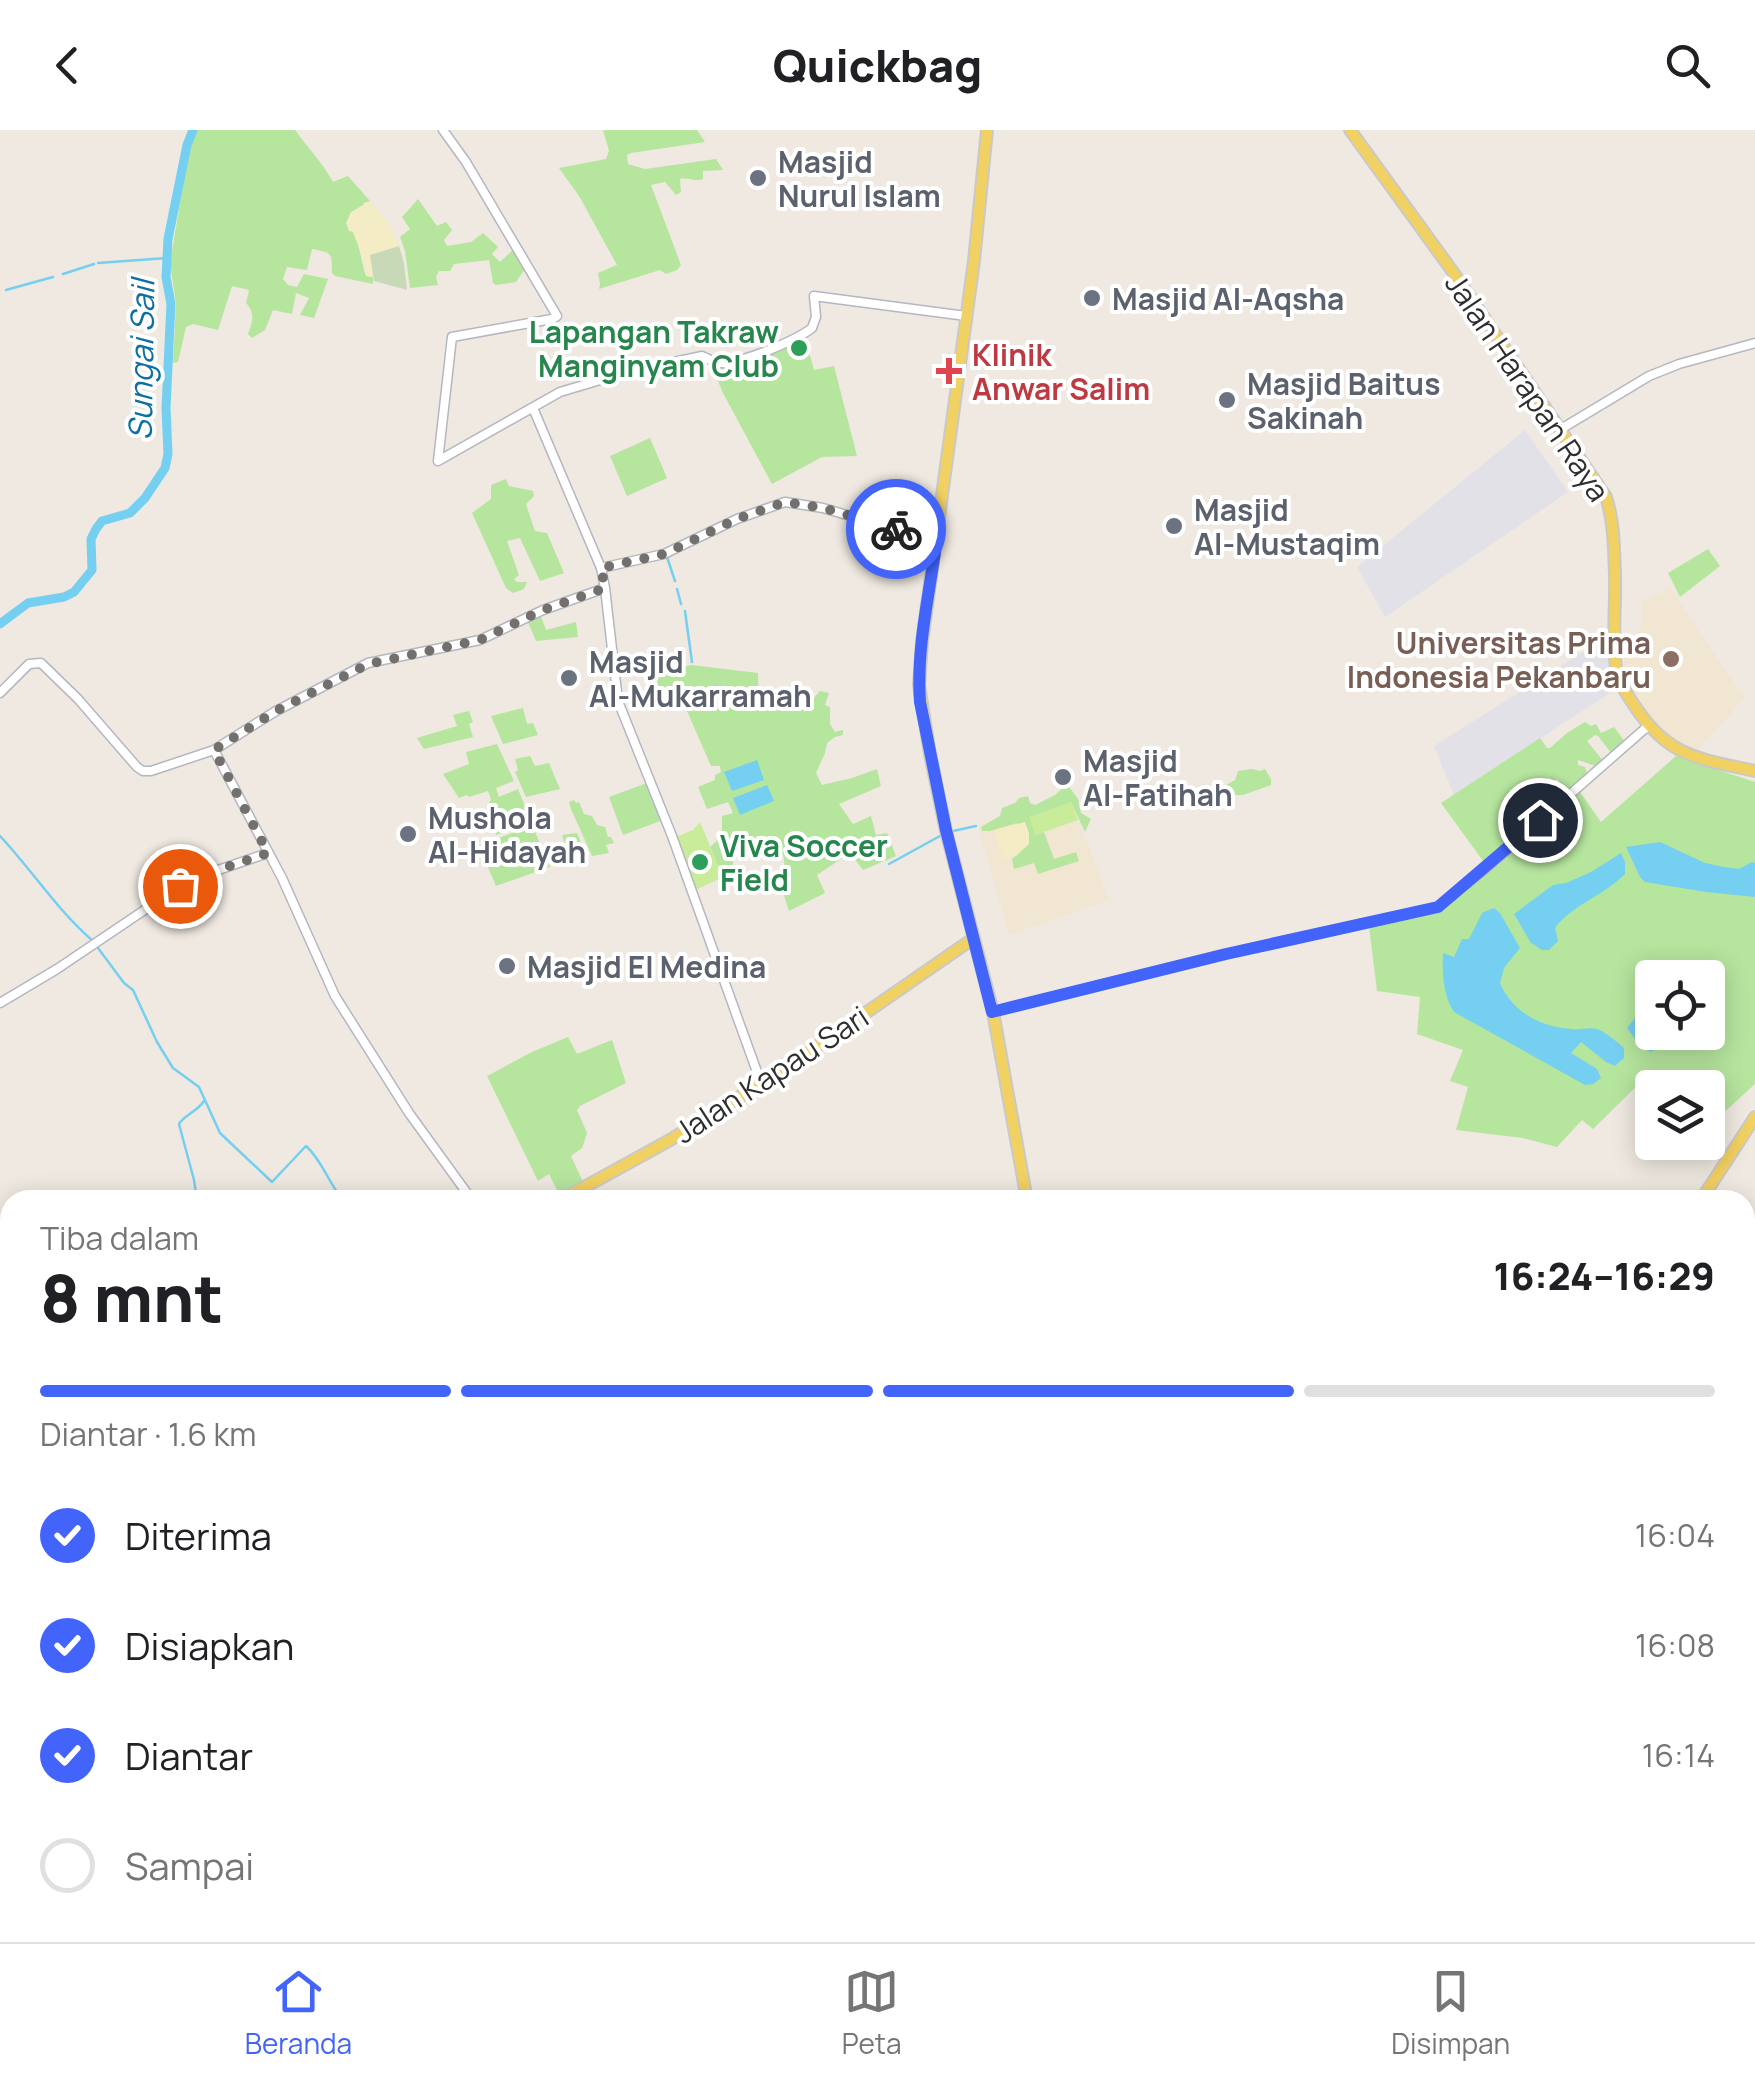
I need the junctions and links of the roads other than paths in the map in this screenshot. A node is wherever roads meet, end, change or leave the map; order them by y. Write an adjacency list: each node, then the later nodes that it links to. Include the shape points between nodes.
1 (443, 130): 6 (street, via 558,316 452,337 438,461)
2 (988, 130): 4 (main road)
3 (1350, 130): 7 (main road, Jalan Harapan Raya)
4 (966, 316): 6 (street, via 814,296 812,328 777,346 728,363 702,356 627,372 578,385); 8 (main road)
5 (1755, 343): 7 (street, via 1649,376)
6 (532, 408): 9 (street)
7 (1561, 429): 12 (main road, Jalan Harapan Raya, via 1610,508 1616,668)
8 (937, 538): 9 (street, via 785,502 664,554); 16 (main road, via 920,702)
9 (601, 568): 10 (street)
10 (605, 588): 13 (street, via 480,640 368,664); 19 (street, via 618,701)
11 (0, 693): 13 (street, via 29,664 40,662 143,771)
12 (1648, 726): 14 (main road, Jalan Harapan Raya, via 1676,750); 18 (street, via 1438,907)
13 (214, 750): 15 (street)
14 (1755, 772)
15 (268, 853): 17 (street, via 189,880); 21 (street, via 335,996)
16 (974, 938): 18 (main road); 19 (main road, Jalan Kapau Sari)
17 (0, 1003)
18 (992, 1012): 23 (main road)
19 (761, 1083): 22 (main road, Jalan Kapau Sari)
20 (1755, 1117): 24 (main road)
21 (465, 1190)
22 (579, 1190)
23 (1025, 1190)
24 (1708, 1190)

